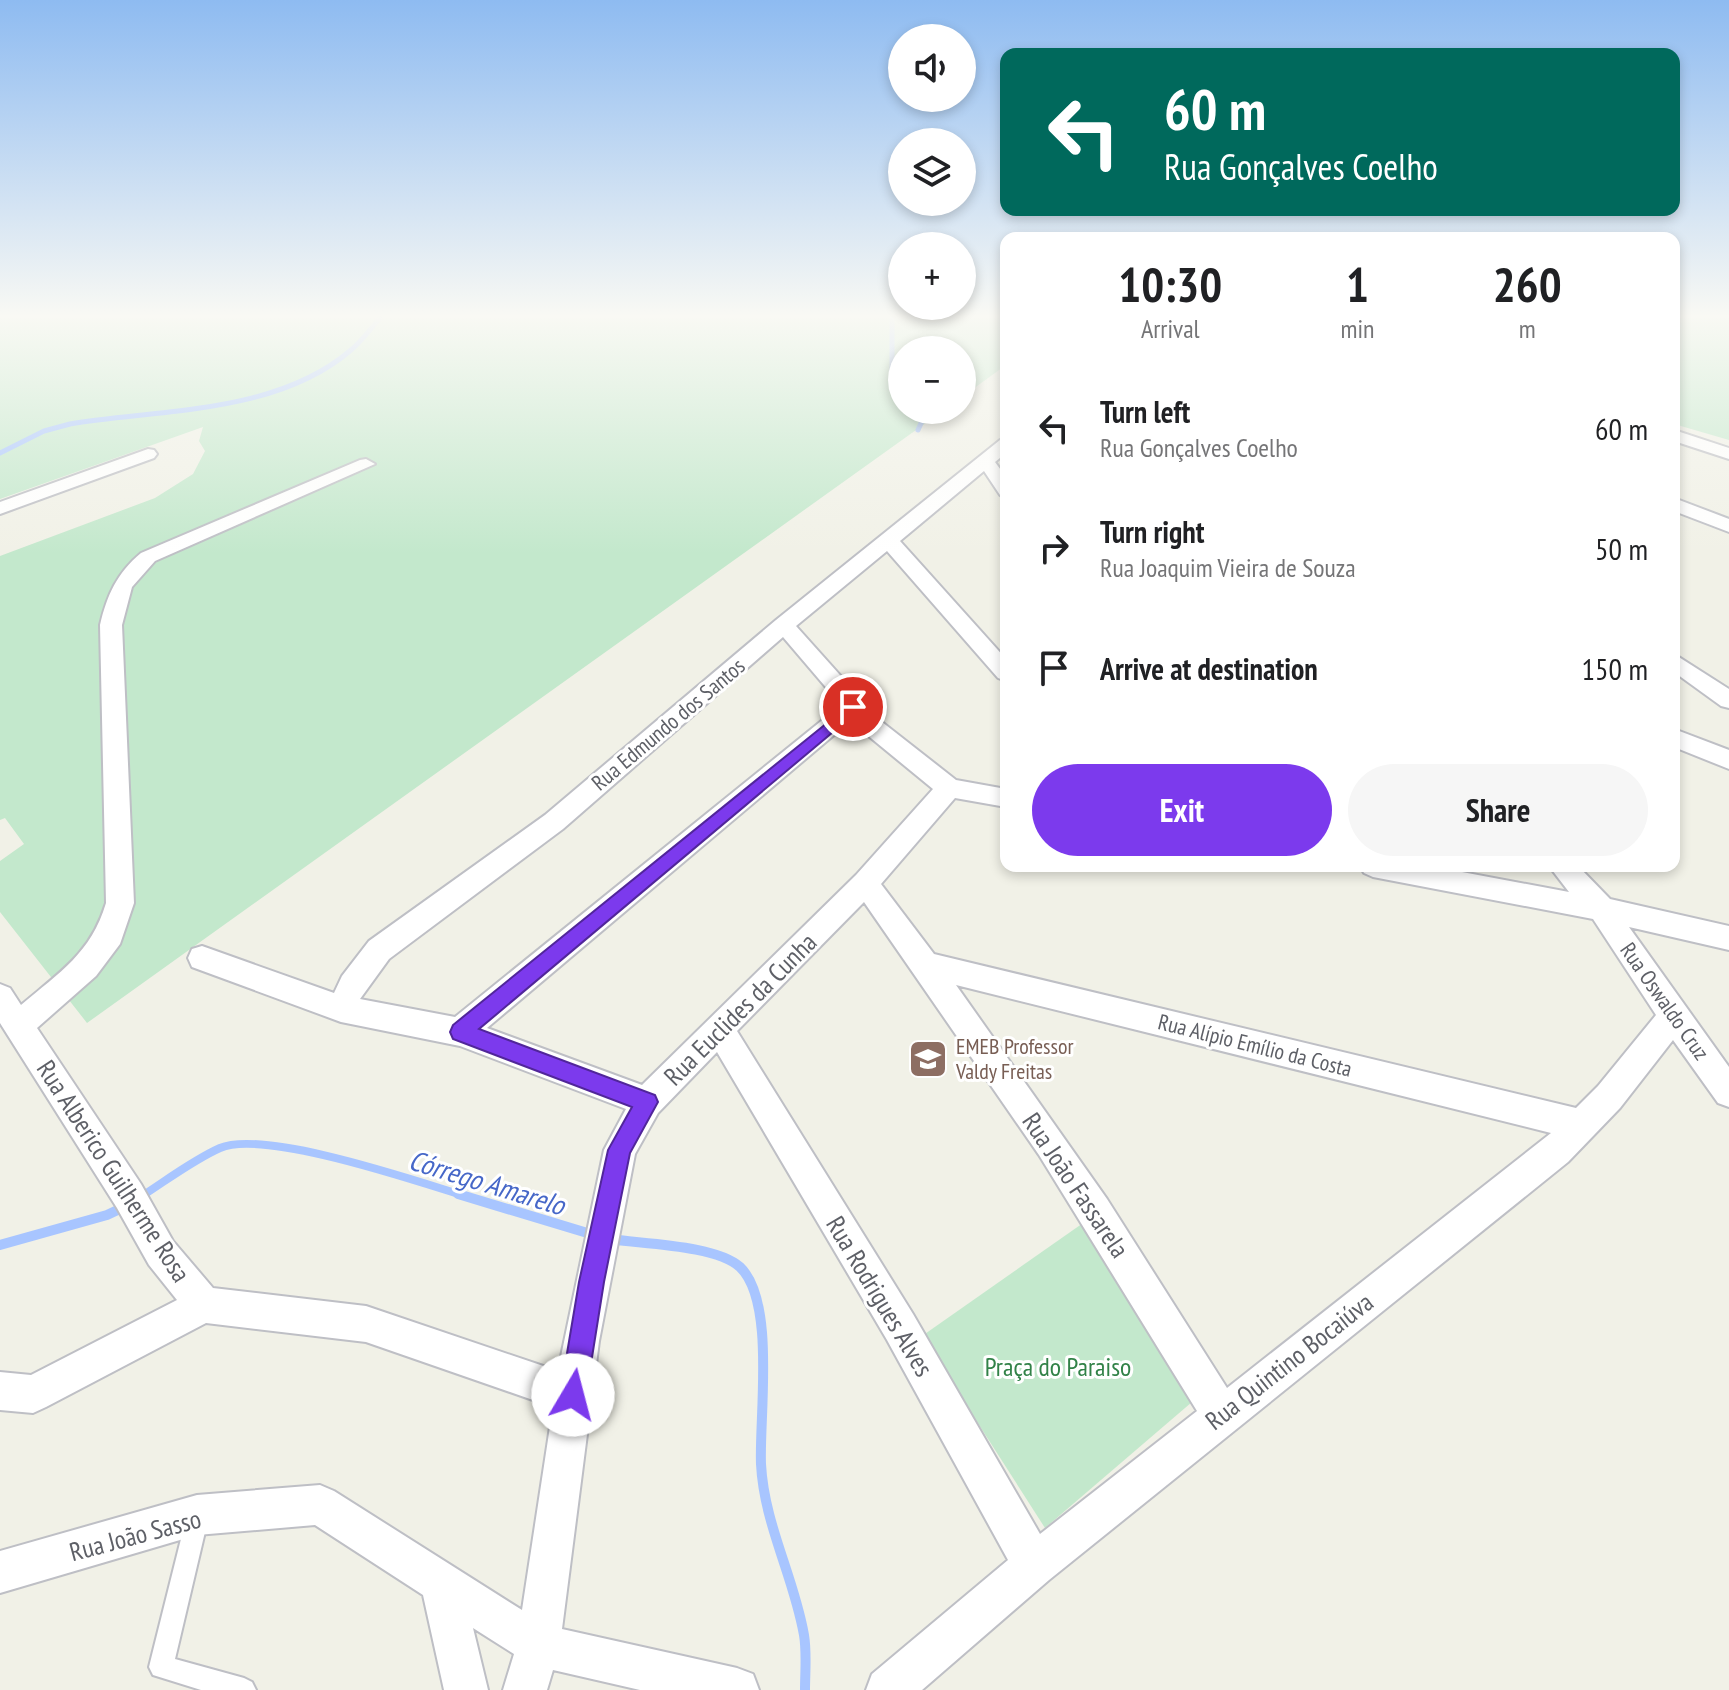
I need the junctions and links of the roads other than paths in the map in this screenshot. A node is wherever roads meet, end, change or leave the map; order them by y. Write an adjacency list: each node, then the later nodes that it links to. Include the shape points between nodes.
1 (1680, 437): 4 (street)
2 (1000, 449): 5 (street, Rua Edmundo dos Santos)
3 (148, 454): 9 (street)
4 (1729, 454)
5 (986, 461): 7 (street); 11 (street, Rua Edmundo dos Santos)
6 (366, 464): 31 (street, via 148,557 122,582 111,625 120,903 110,936 86,967)
7 (1000, 482)
8 (1680, 506): 10 (street)
9 (0, 508)
10 (1729, 526)
11 (888, 539): 12 (street, Rua Edmundo dos Santos); 14 (street)
12 (784, 625): 16 (street); 29 (street, Rua Edmundo dos Santos, via 542,831 379,950)
13 (1680, 665): 15 (street)
14 (1000, 666)
15 (1729, 700)
16 (853, 707): 19 (street); 33 (street)
17 (1680, 740): 18 (street)
18 (1729, 760)
19 (949, 788): 20 (street); 23 (street, Rua Euclides da Cunha)
20 (1000, 797)
21 (1405, 872): 24 (street)
22 (1568, 872): 24 (street, Rua Oswaldo Cruz)
23 (865, 883): 27 (street, Rua João Fassarela); 32 (street, Rua Euclides da Cunha)
24 (1602, 909): 25 (street); 30 (street, Rua Oswaldo Cruz)
25 (1729, 938)
26 (202, 958): 29 (street)
27 (927, 965): 36 (street, Rua Alípio Emílio da Costa); 40 (street, Rua João Fassarela, via 1160,1310)
28 (0, 997): 31 (street, Rua Alberico Guilherme Rosa)
29 (341, 1009): 33 (street)
30 (1673, 1016): 34 (street, Rua Oswaldo Cruz); 36 (street, Rua Quintino Bocaiúva)
31 (18, 1026): 37 (street, Rua Alberico Guilherme Rosa, via 161,1253)
32 (720, 1030): 35 (street, Rua Euclides da Cunha); 42 (street, Rua Rodrigues Alves, via 900,1327)
33 (460, 1032): 35 (street)
34 (1729, 1092)
35 (647, 1102): 39 (street, Rua Euclides da Cunha, via 620,1150)
36 (1583, 1125): 40 (street, Rua Quintino Bocaiúva)
37 (204, 1305): 38 (street, via 33,1394); 39 (street, Rua Alberico Guilherme Rosa, via 366,1324)
38 (0, 1391)
39 (573, 1395): 45 (street, Rua Euclides da Cunha)
40 (1221, 1415): 42 (street, Rua Quintino Bocaiúva)
41 (197, 1515): 43 (street, Rua João Sasso); 44 (street, Rua João Sasso, via 320,1505); 46 (lane, via 161,1667)
42 (1034, 1565): 50 (street, Rua Quintino Bocaiúva)
43 (0, 1572)
44 (441, 1583): 45 (street, Rua João Sasso); 47 (street)
45 (538, 1645): 48 (street, Rua Euclides da Cunha); 49 (street, Rua João Sasso)
46 (244, 1690)
47 (466, 1690)
48 (525, 1690)
49 (737, 1690)
50 (888, 1690)

